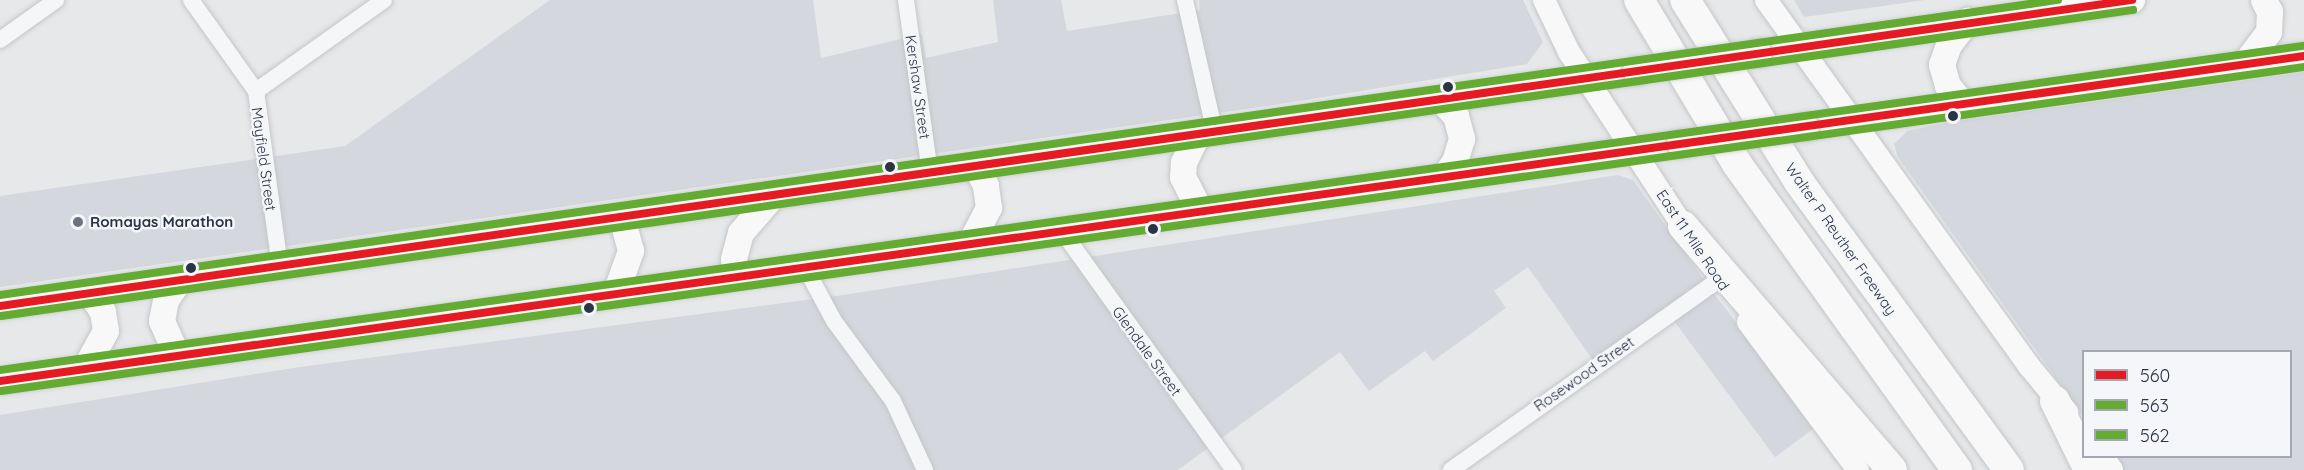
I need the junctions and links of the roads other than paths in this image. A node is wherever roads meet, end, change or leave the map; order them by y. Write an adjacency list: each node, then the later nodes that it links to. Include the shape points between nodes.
1 (56, 0): 14 (street)
2 (191, 0): 19 (street, Mayfield Street)
3 (384, 0): 19 (street)
4 (906, 0): 26 (street, Kershaw Street)
5 (1185, 0): 23 (street)
6 (1544, 0): 18 (main road, East 11 Mile Road)
7 (1639, 0): 53 (highway, via 1685,83 1743,173)
8 (1685, 0): 54 (highway, Walter P Reuther Freeway, via 1799,182)
9 (1766, 0): 15 (main road)
10 (2132, 0): 12 (main road)
11 (2264, 0): 17 (main road, via 2270,12 2269,32)
12 (2054, 5): 13 (main road)
13 (1968, 21): 15 (main road); 21 (main road, via 1949,45 1942,65 1948,86)
14 (0, 40)
15 (1798, 46): 18 (main road, bridge); 22 (main road)
16 (2304, 56): 17 (main road)
17 (2245, 64): 21 (main road)
18 (1586, 79): 20 (main road); 24 (main road, East 11 Mile Road)
19 (256, 91): 34 (street, Mayfield Street)
20 (1441, 100): 23 (main road); 27 (main road, via 1456,116 1462,139 1455,162)
21 (1964, 105): 22 (main road)
22 (1850, 121): 24 (main road, bridge); 45 (main road)
23 (1206, 135): 25 (main road); 29 (main road, via 1184,163 1182,177)
24 (1633, 151): 27 (main road); 31 (main road, East 11 Mile Road)
25 (976, 167): 26 (main road); 33 (main road, via 986,186 988,208)
26 (930, 174): 28 (main road)
27 (1444, 177): 29 (main road)
28 (773, 196): 30 (main road); 36 (main road, via 741,233 734,259)
29 (1200, 211): 32 (main road)
30 (622, 217): 34 (main road); 40 (main road, via 631,251)
31 (1683, 226): 38 (main road, East 11 Mile Road); 52 (highway)
32 (1062, 231): 33 (main road); 49 (street, Glendale Street)
33 (970, 244): 35 (main road)
34 (280, 266): 37 (main road)
35 (805, 267): 36 (main road); 48 (street, via 834,321 893,401)
36 (736, 277): 40 (main road)
37 (180, 280): 39 (main road); 42 (main road, via 166,300 162,321)
38 (1718, 280): 50 (street, Rosewood Street); 51 (main road, East 11 Mile Road)
39 (90, 293): 41 (main road); 43 (main road, via 103,312 106,332)
40 (616, 293): 42 (main road)
41 (0, 306)
42 (177, 355): 43 (main road)
43 (86, 369): 44 (main road)
44 (0, 381)
45 (2055, 400): 46 (main road); 47 (highway)
46 (2082, 429)
47 (2082, 456)
48 (925, 470)
49 (1234, 470)
50 (1452, 470)
51 (1858, 470)
52 (1892, 470)
53 (1958, 470)
54 (2009, 470)

